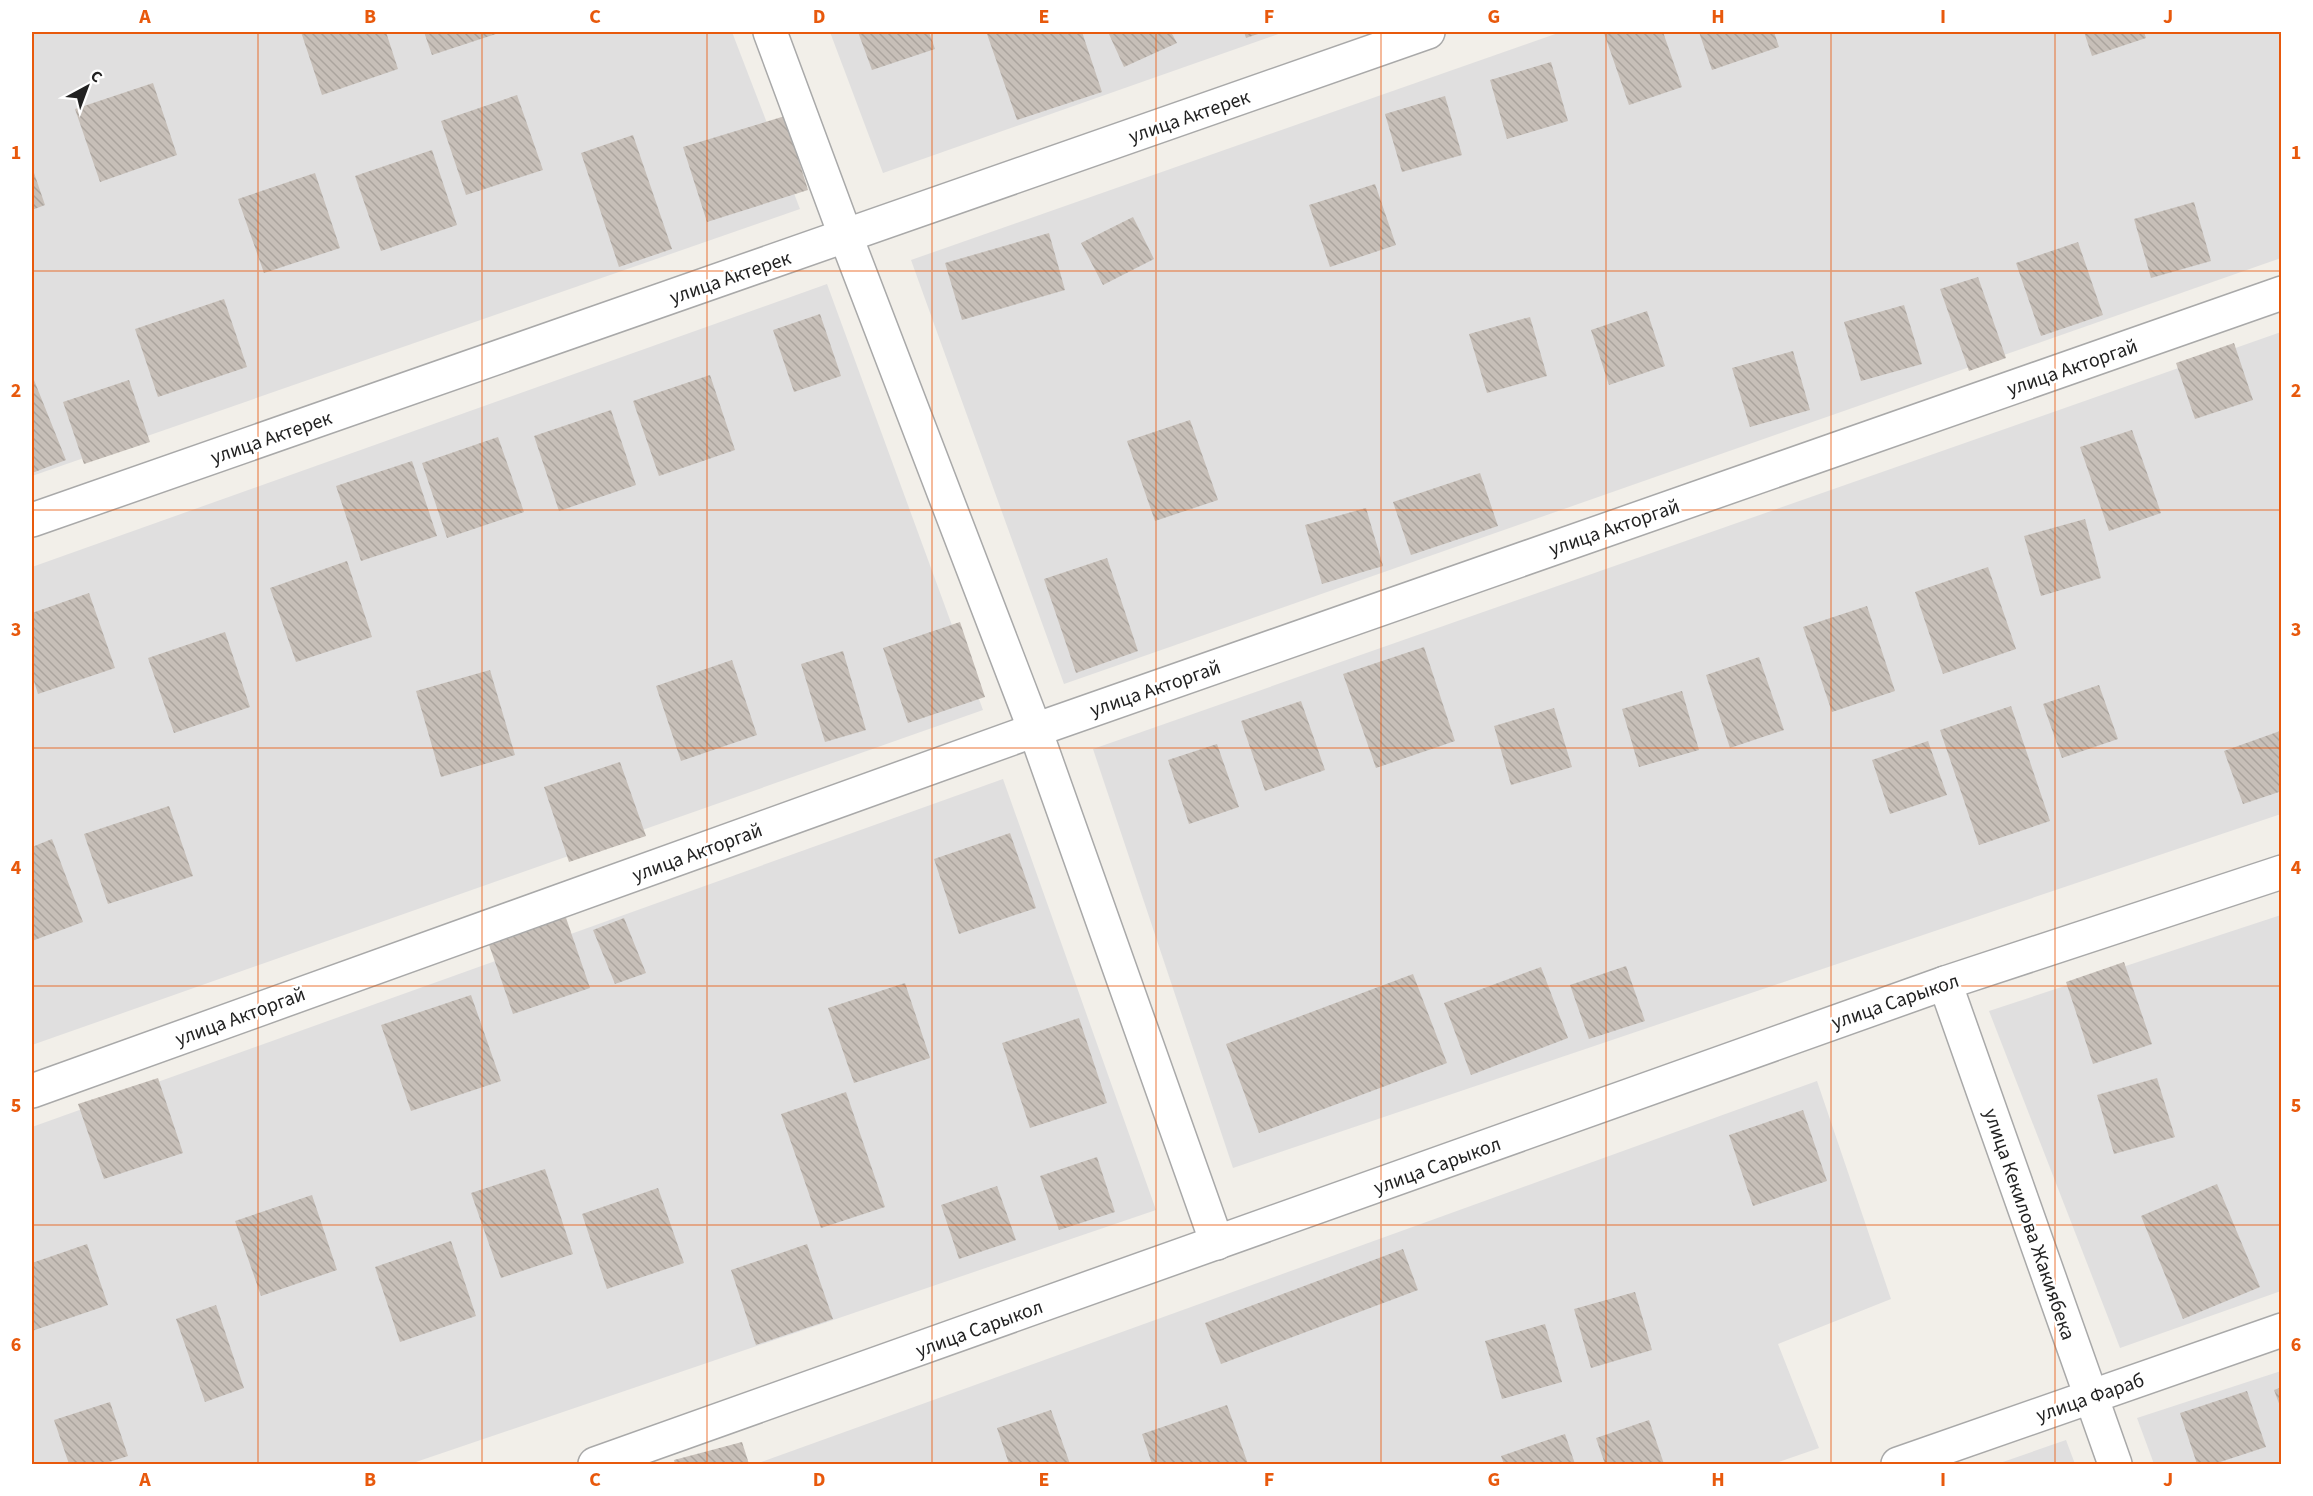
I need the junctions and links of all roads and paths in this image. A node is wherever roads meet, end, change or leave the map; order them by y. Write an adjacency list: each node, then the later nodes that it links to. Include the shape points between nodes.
1 (770, 32): 3 (street)
2 (1428, 32): 3 (street, улица Актерек)
3 (846, 237): 5 (street, улица Актерек); 6 (street)
4 (2282, 293): 6 (street, улица Акторгай)
5 (32, 520)
6 (1035, 730): 9 (street, улица Акторгай); 10 (street)
7 (2282, 872): 8 (street, улица Сарыкол)
8 (1945, 983): 10 (street, улица Сарыкол); 12 (street, улица Кекилова Жакиябека)
9 (32, 1091)
10 (1217, 1243): 13 (street, улица Сарыкол)
11 (2282, 1330): 12 (street, улица Фараб)
12 (2090, 1396): 14 (street, улица Фараб); 15 (street, улица Кекилова Жакиябека)
13 (595, 1464)
14 (1898, 1464)
15 (2115, 1464)

